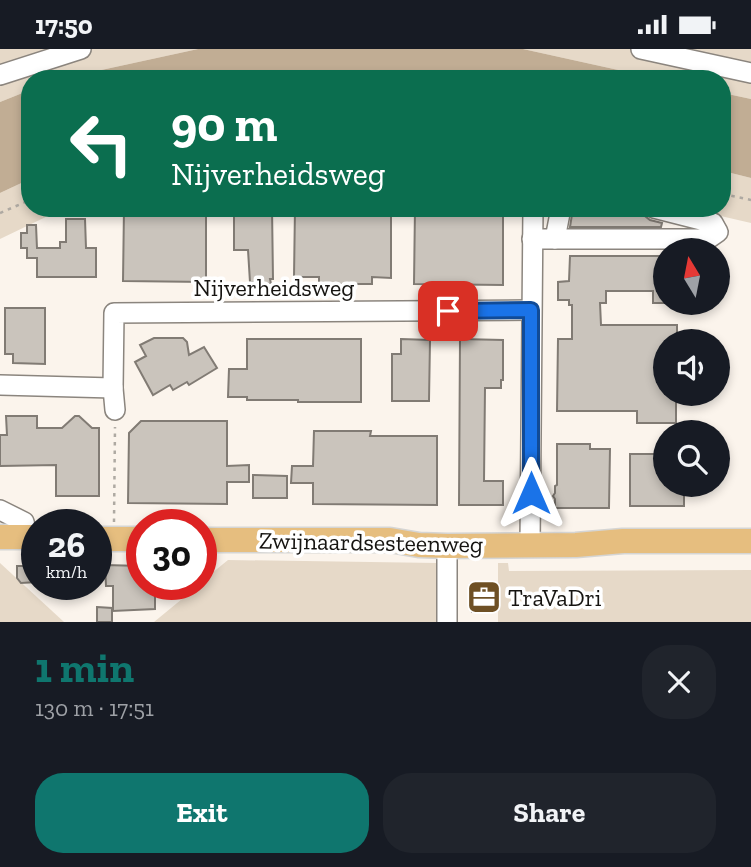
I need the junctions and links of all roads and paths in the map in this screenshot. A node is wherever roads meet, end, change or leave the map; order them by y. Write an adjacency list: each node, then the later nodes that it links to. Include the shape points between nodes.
1 (82, 49): 4 (street)
2 (641, 49): 3 (street)
3 (751, 73)
4 (0, 75)
5 (731, 196): 6 (path)
6 (751, 200)
7 (21, 204): 8 (path)
8 (0, 213)
9 (533, 217): 12 (street)
10 (559, 217): 13 (street)
11 (689, 217): 13 (street, via 713,223 718,232 708,239)
12 (533, 239): 13 (street); 14 (street)
13 (555, 239)
14 (531, 310): 16 (street, Nijverheidsweg, via 114,313); 23 (street)
15 (0, 385): 16 (street)
16 (113, 388): 17 (street, Nijverheidsweg)
17 (115, 410): 18 (path)
18 (107, 509)
19 (0, 510): 21 (street, via 24,522)
20 (217, 540): 24 (main road, Zwijnaardsesteenweg, via 390,540)
21 (15, 541)
22 (751, 541): 23 (main road, Zwijnaardsesteenweg)
23 (530, 545): 24 (main road, Zwijnaardsesteenweg)
24 (447, 546): 25 (street)
25 (447, 622)

